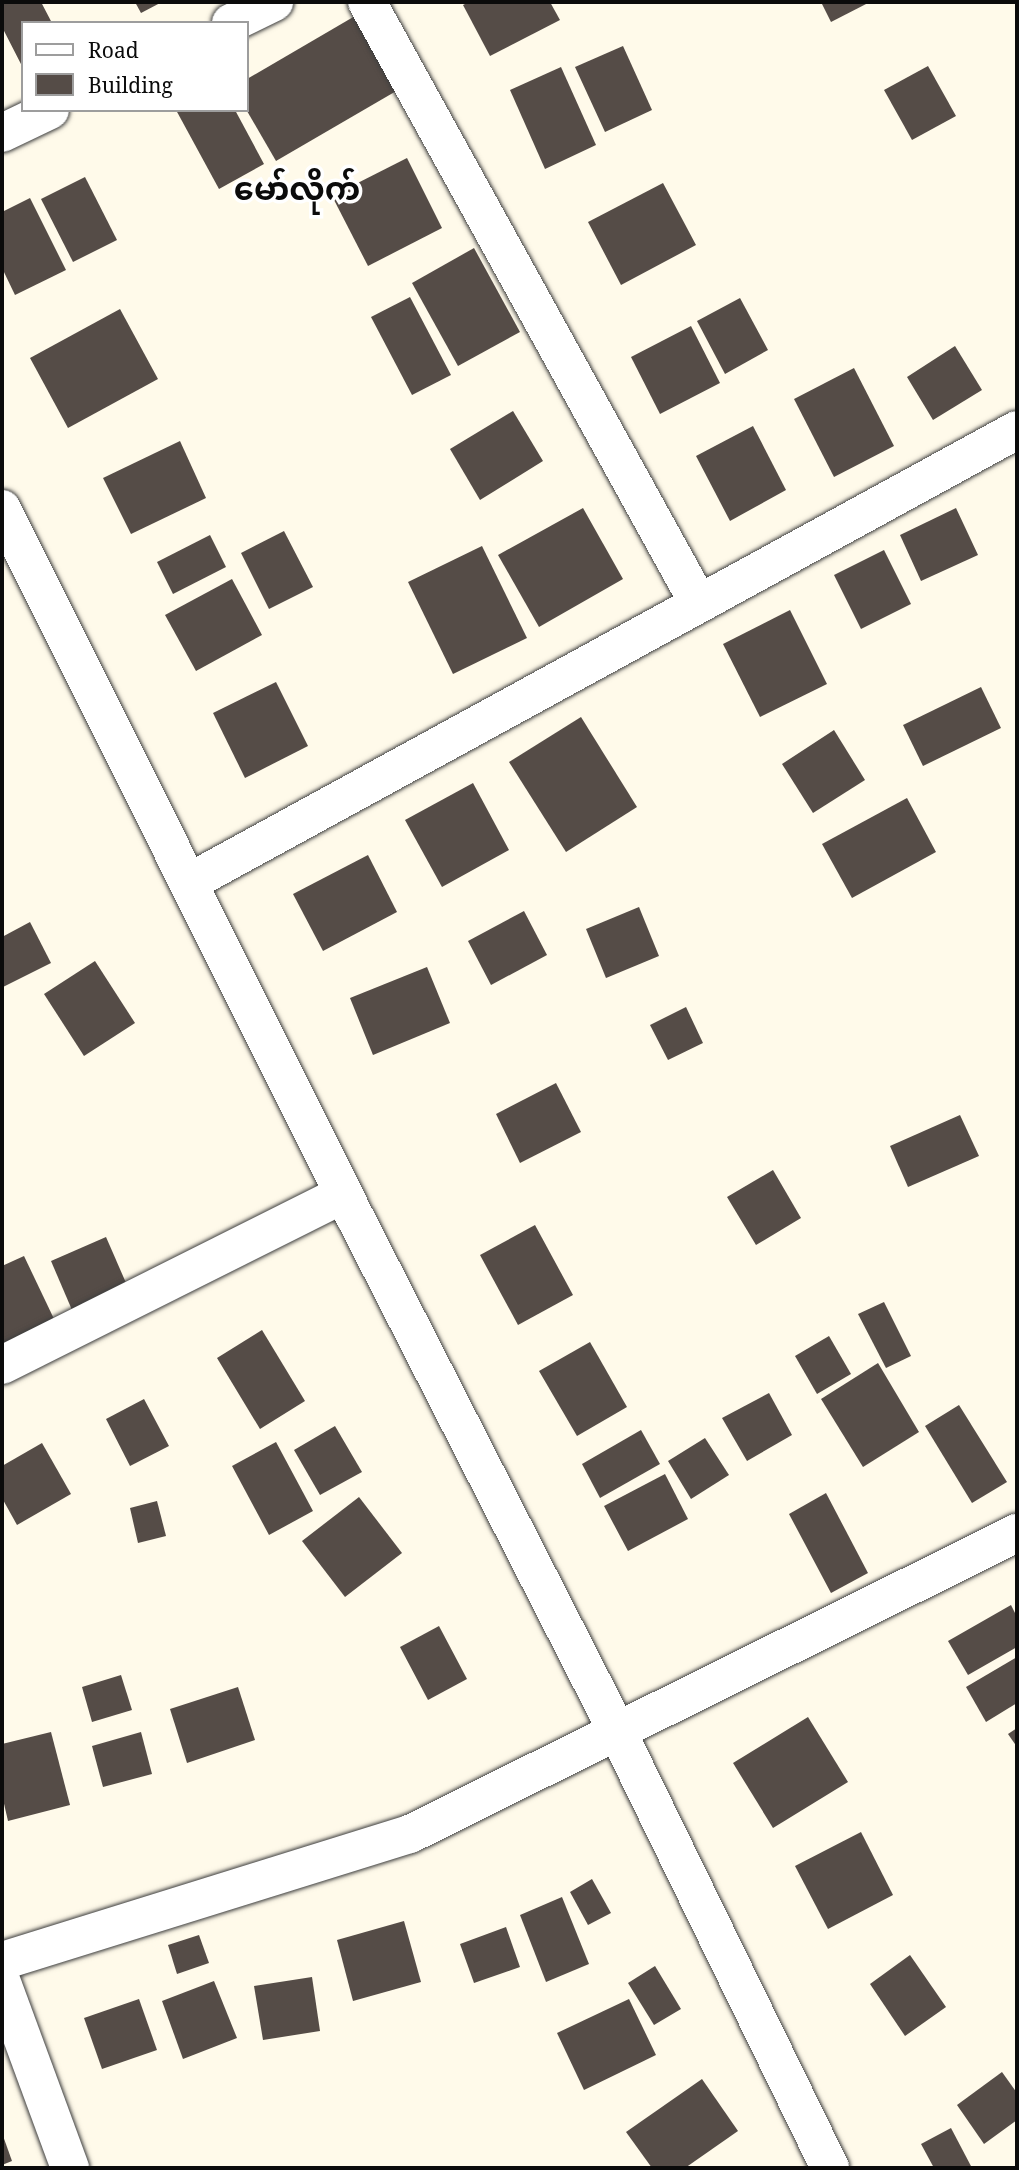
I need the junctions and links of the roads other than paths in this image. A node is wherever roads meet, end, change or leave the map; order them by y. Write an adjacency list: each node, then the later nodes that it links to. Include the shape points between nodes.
1 (274, 2): 3 (street)
2 (367, 2): 8 (street)
3 (235, 21)
4 (46, 112): 5 (street)
5 (2, 133)
6 (1017, 430): 8 (street)
7 (2, 509): 9 (street)
8 (699, 604): 9 (street)
9 (190, 882): 10 (street)
10 (343, 1194): 11 (street); 13 (street)
11 (2, 1365)
12 (1017, 1533): 13 (street)
13 (617, 1731): 14 (street, via 410,1834); 17 (street)
14 (2, 1961)
15 (2, 1983): 16 (street)
16 (70, 2168)
17 (830, 2168)

